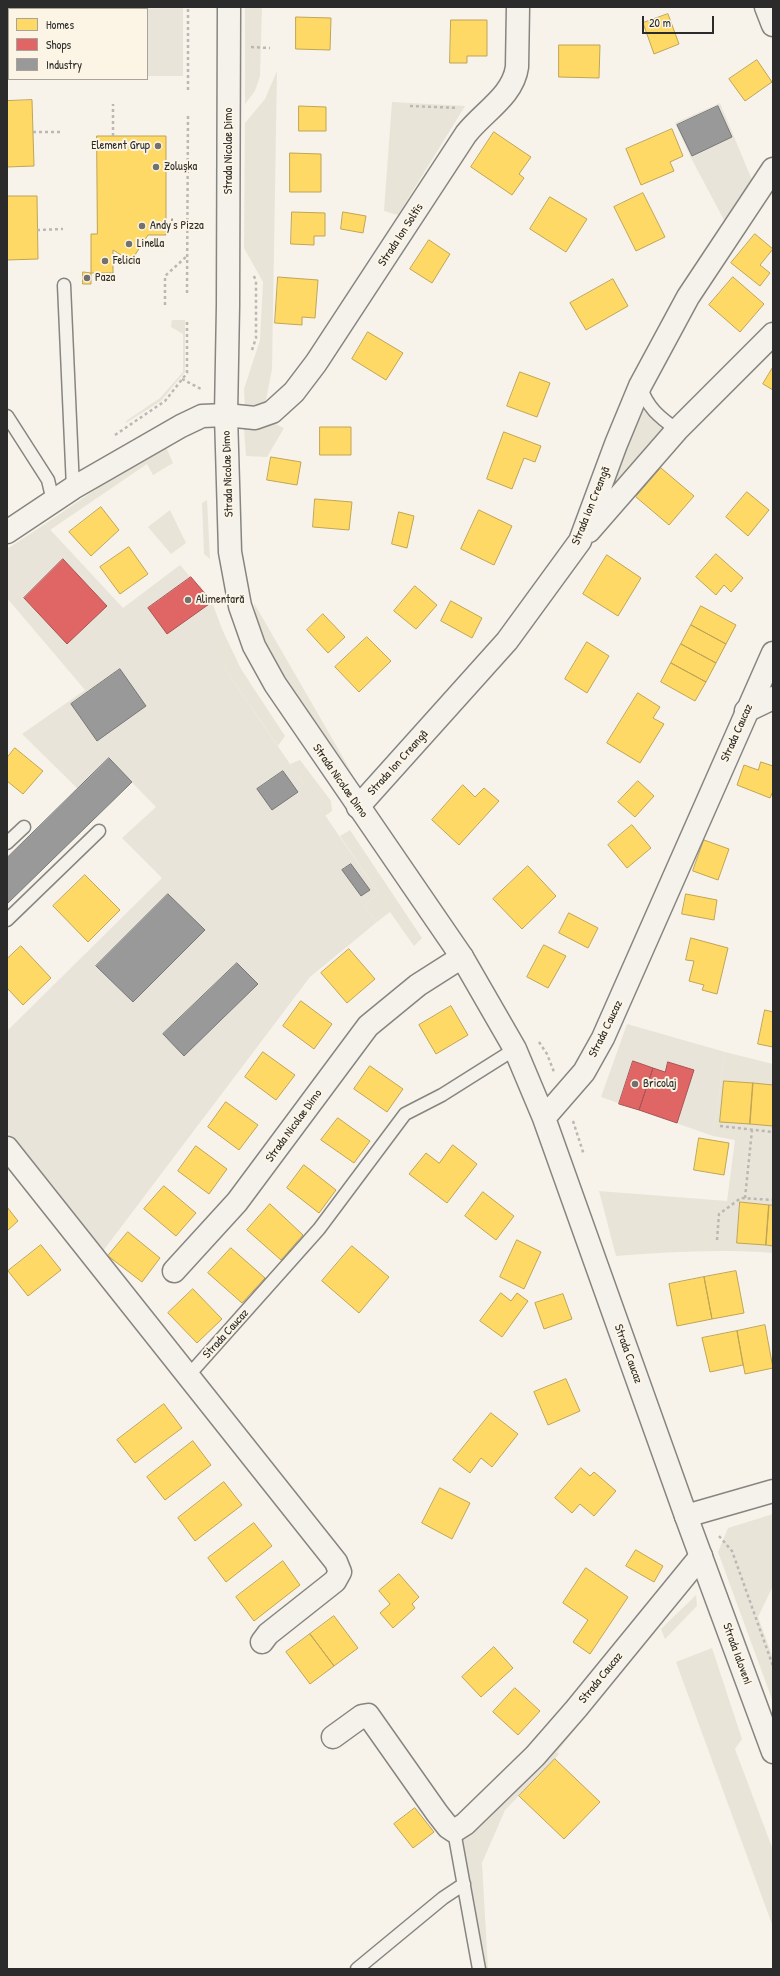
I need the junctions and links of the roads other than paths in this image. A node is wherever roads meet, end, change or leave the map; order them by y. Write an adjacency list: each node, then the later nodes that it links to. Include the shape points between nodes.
1 (229, 7): 9 (street, Strada Nicolae Dimo)
2 (518, 7): 9 (street, Strada Ion Soltîs, via 516,76 510,90 487,110 466,134 320,357 294,392 272,412 255,418)
3 (766, 7): 4 (street)
4 (773, 25)
5 (773, 169): 8 (street, Strada Ion Creangă, via 688,297)
6 (64, 285): 12 (lane)
7 (773, 334): 11 (street)
8 (640, 386): 11 (lane, via 646,402); 15 (street, Strada Ion Creangă)
9 (226, 415): 12 (street, Strada Nicolae Dimo, via 202,416 181,426); 19 (street, Strada Nicolae Dimo, via 230,552 240,606 254,646 275,684)
10 (7, 416): 13 (lane, via 48,480)
11 (677, 430): 15 (street)
12 (73, 488): 13 (street, Strada Nicolae Dimo)
13 (53, 502): 14 (street, Strada Nicolae Dimo)
14 (7, 532)
15 (580, 541): 19 (street, Strada Ion Creangă, via 507,641)
16 (773, 653): 18 (street, Strada Caucaz)
17 (773, 698): 18 (street)
18 (746, 711): 26 (street, Strada Caucaz, via 603,1038 584,1072)
19 (358, 807): 24 (street, Strada Nicolae Dimo)
20 (24, 827): 22 (lane)
21 (99, 831): 23 (lane)
22 (7, 843)
23 (7, 920)
24 (462, 957): 25 (street, Strada Nicolae Dimo); 28 (street, Strada Nicolae Dimo, via 418,985 368,1026 237,1202)
25 (515, 1049): 26 (street, Strada Nicolae Dimo); 29 (lane, Strada Caucaz, via 442,1095 405,1114 319,1229)
26 (544, 1118): 31 (street, Strada Caucaz)
27 (7, 1148): 29 (street)
28 (174, 1271)
29 (188, 1376): 33 (street, via 336,1562 340,1572 335,1581 268,1634)
30 (773, 1490): 31 (street)
31 (693, 1514): 32 (street, Strada Caucaz)
32 (700, 1556): 35 (street, Strada Ialoveni); 36 (street, Strada Caucaz, via 535,1756 465,1824)
33 (262, 1642)
34 (333, 1738): 36 (street, via 362,1716 368,1715 437,1813 448,1827)
35 (773, 1752)
36 (454, 1830): 37 (lane)
37 (464, 1884): 38 (lane, via 443,1898); 39 (lane)
38 (357, 1969)
39 (479, 1969)

